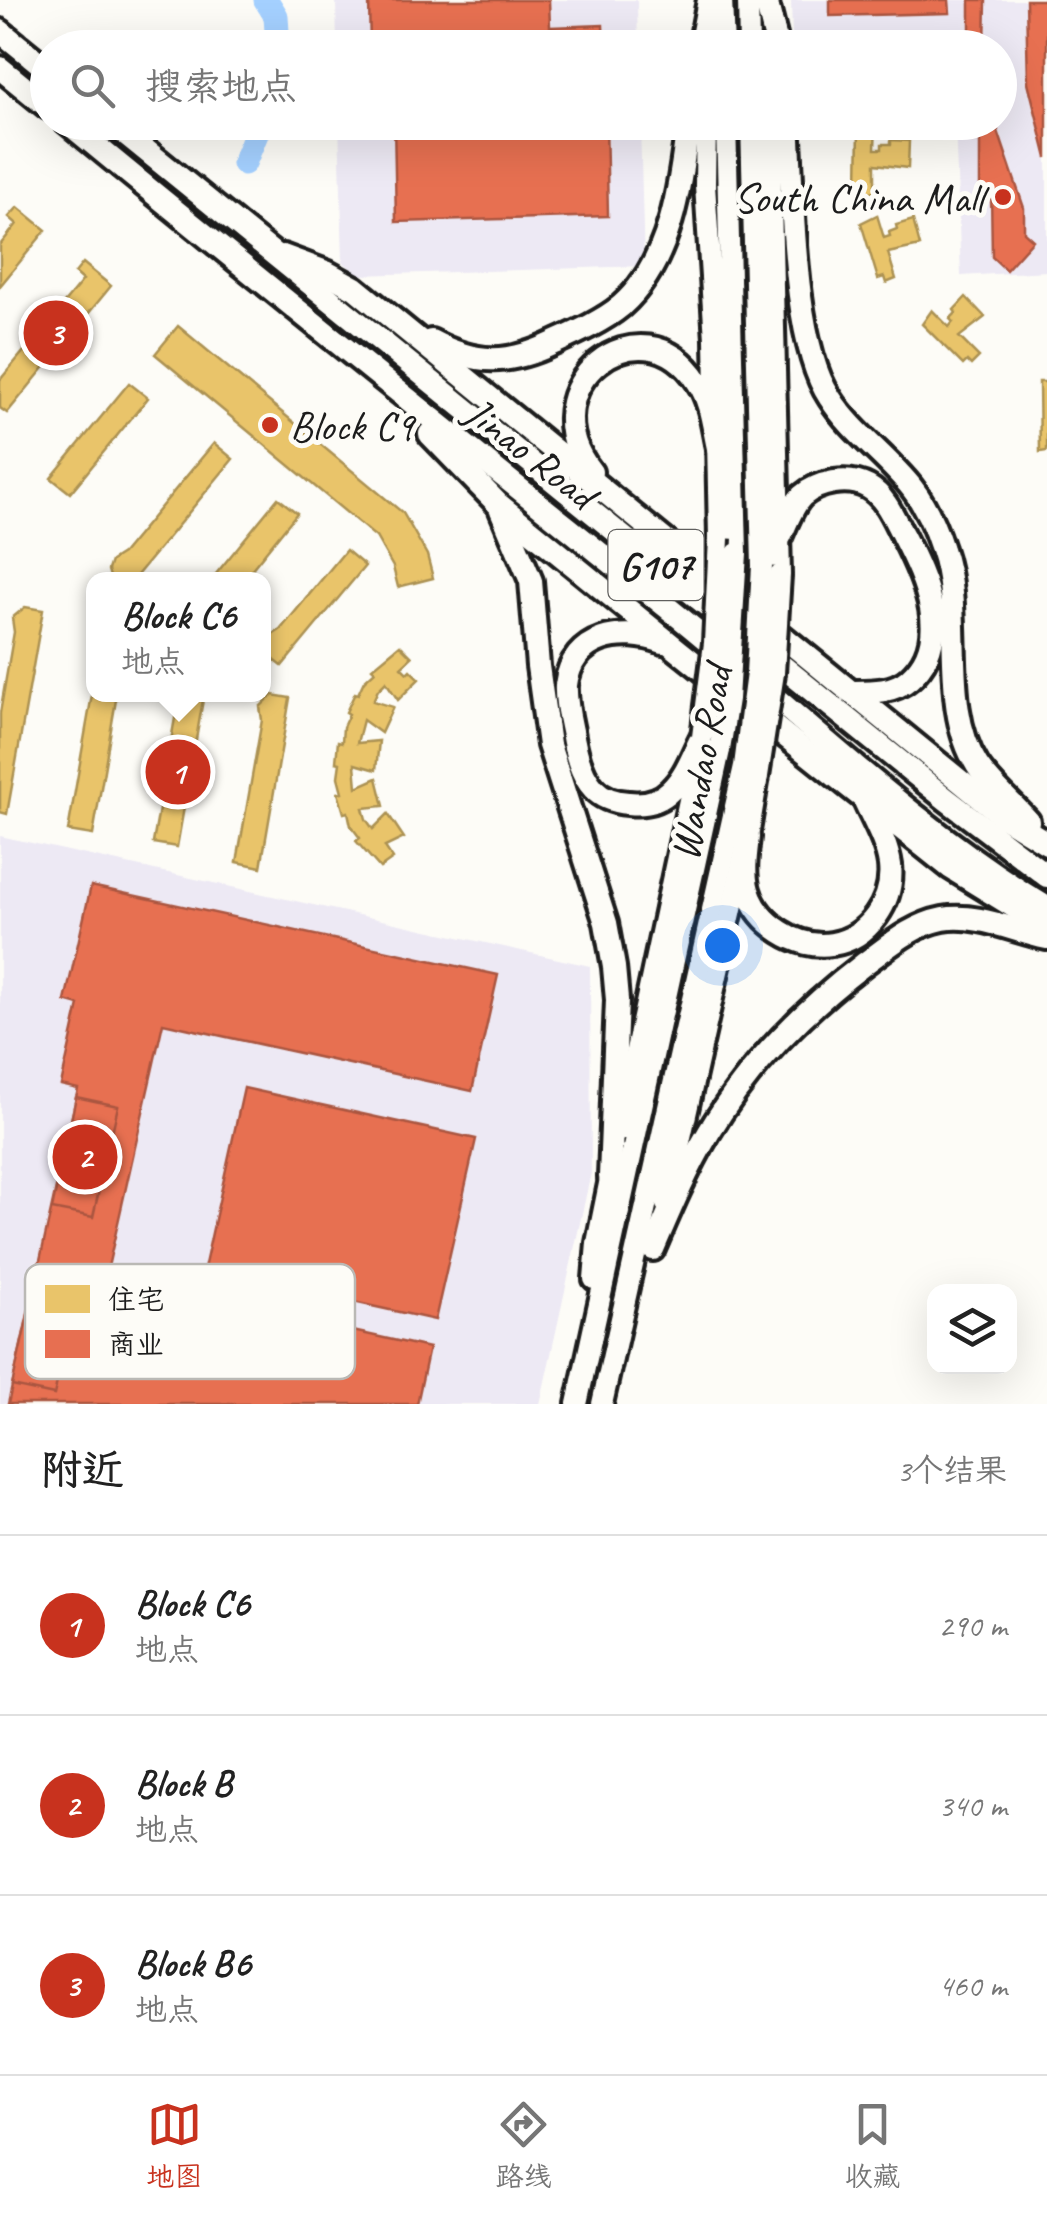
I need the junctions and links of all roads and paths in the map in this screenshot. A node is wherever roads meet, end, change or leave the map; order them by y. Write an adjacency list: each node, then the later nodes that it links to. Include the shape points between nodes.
1 (709, 0): 5 (highway)
2 (722, 0): 6 (main road)
3 (748, 0): 7 (main road)
4 (765, 0): 8 (main road); 9 (highway)
5 (706, 30)
6 (723, 30)
7 (749, 30)
8 (766, 30)
9 (773, 30)
10 (0, 31): 11 (highway)
11 (30, 55)
12 (0, 68): 13 (highway)
13 (30, 92)
14 (89, 140): 24 (highway, Jinao Road / G107)
15 (133, 140): 22 (highway, Jinao Road / G107)
16 (685, 140): 23 (highway, via 666,232 640,285 620,307 526,356 493,362 443,348)
17 (706, 140): 25 (main road)
18 (726, 140): 32 (main road, Wandao Road, bridge, via 737,553 731,667)
19 (752, 140): 29 (main road, Wandao Road)
20 (769, 140): 28 (main road)
21 (789, 140): 36 (highway, via 812,360 846,421 911,486 929,515 951,594 963,733 977,765)
22 (267, 251): 23 (highway, via 355,288); 37 (highway, Jinao Road / G107)
23 (392, 320): 26 (highway)
24 (396, 392): 27 (highway); 38 (highway, Jinao Road / G107, via 928,825)
25 (718, 448): 26 (highway, via 704,392 684,364 651,348 612,352 581,385 570,428 579,457); 32 (main road, bridge)
26 (609, 495): 31 (highway)
27 (498, 503): 30 (highway); 41 (highway, via 531,581 549,745 614,967)
28 (780, 537): 29 (main road); 31 (highway, via 800,498 850,481 868,487 888,507 923,574 933,633 924,660 892,689)
29 (771, 571): 33 (main road, Wandao Road, bridge)
30 (679, 651): 32 (highway, via 644,636 612,636 593,640 580,653 566,684 583,774 616,802 640,805 672,789); 34 (highway)
31 (850, 692): 36 (highway)
32 (711, 744): 41 (main road); 44 (main road, Wandao Road)
33 (751, 771): 35 (main road); 43 (main road, Wandao Road)
34 (864, 797): 35 (highway, via 888,857 888,896 882,912 835,944 778,932 759,912 748,893); 39 (highway, via 951,868)
35 (748, 836): 42 (main road)
36 (1047, 843)
37 (1047, 876)
38 (1047, 908)
39 (1047, 927)
40 (1047, 938): 42 (highway, via 965,917 942,920 918,926 856,970 805,1013 736,1092 709,1131)
41 (610, 1177): 44 (main road, via 597,1242)
42 (652, 1249): 43 (main road)
43 (613, 1359): 46 (main road, Wandao Road)
44 (588, 1360): 45 (main road, Wandao Road)
45 (577, 1404)
46 (602, 1404)

